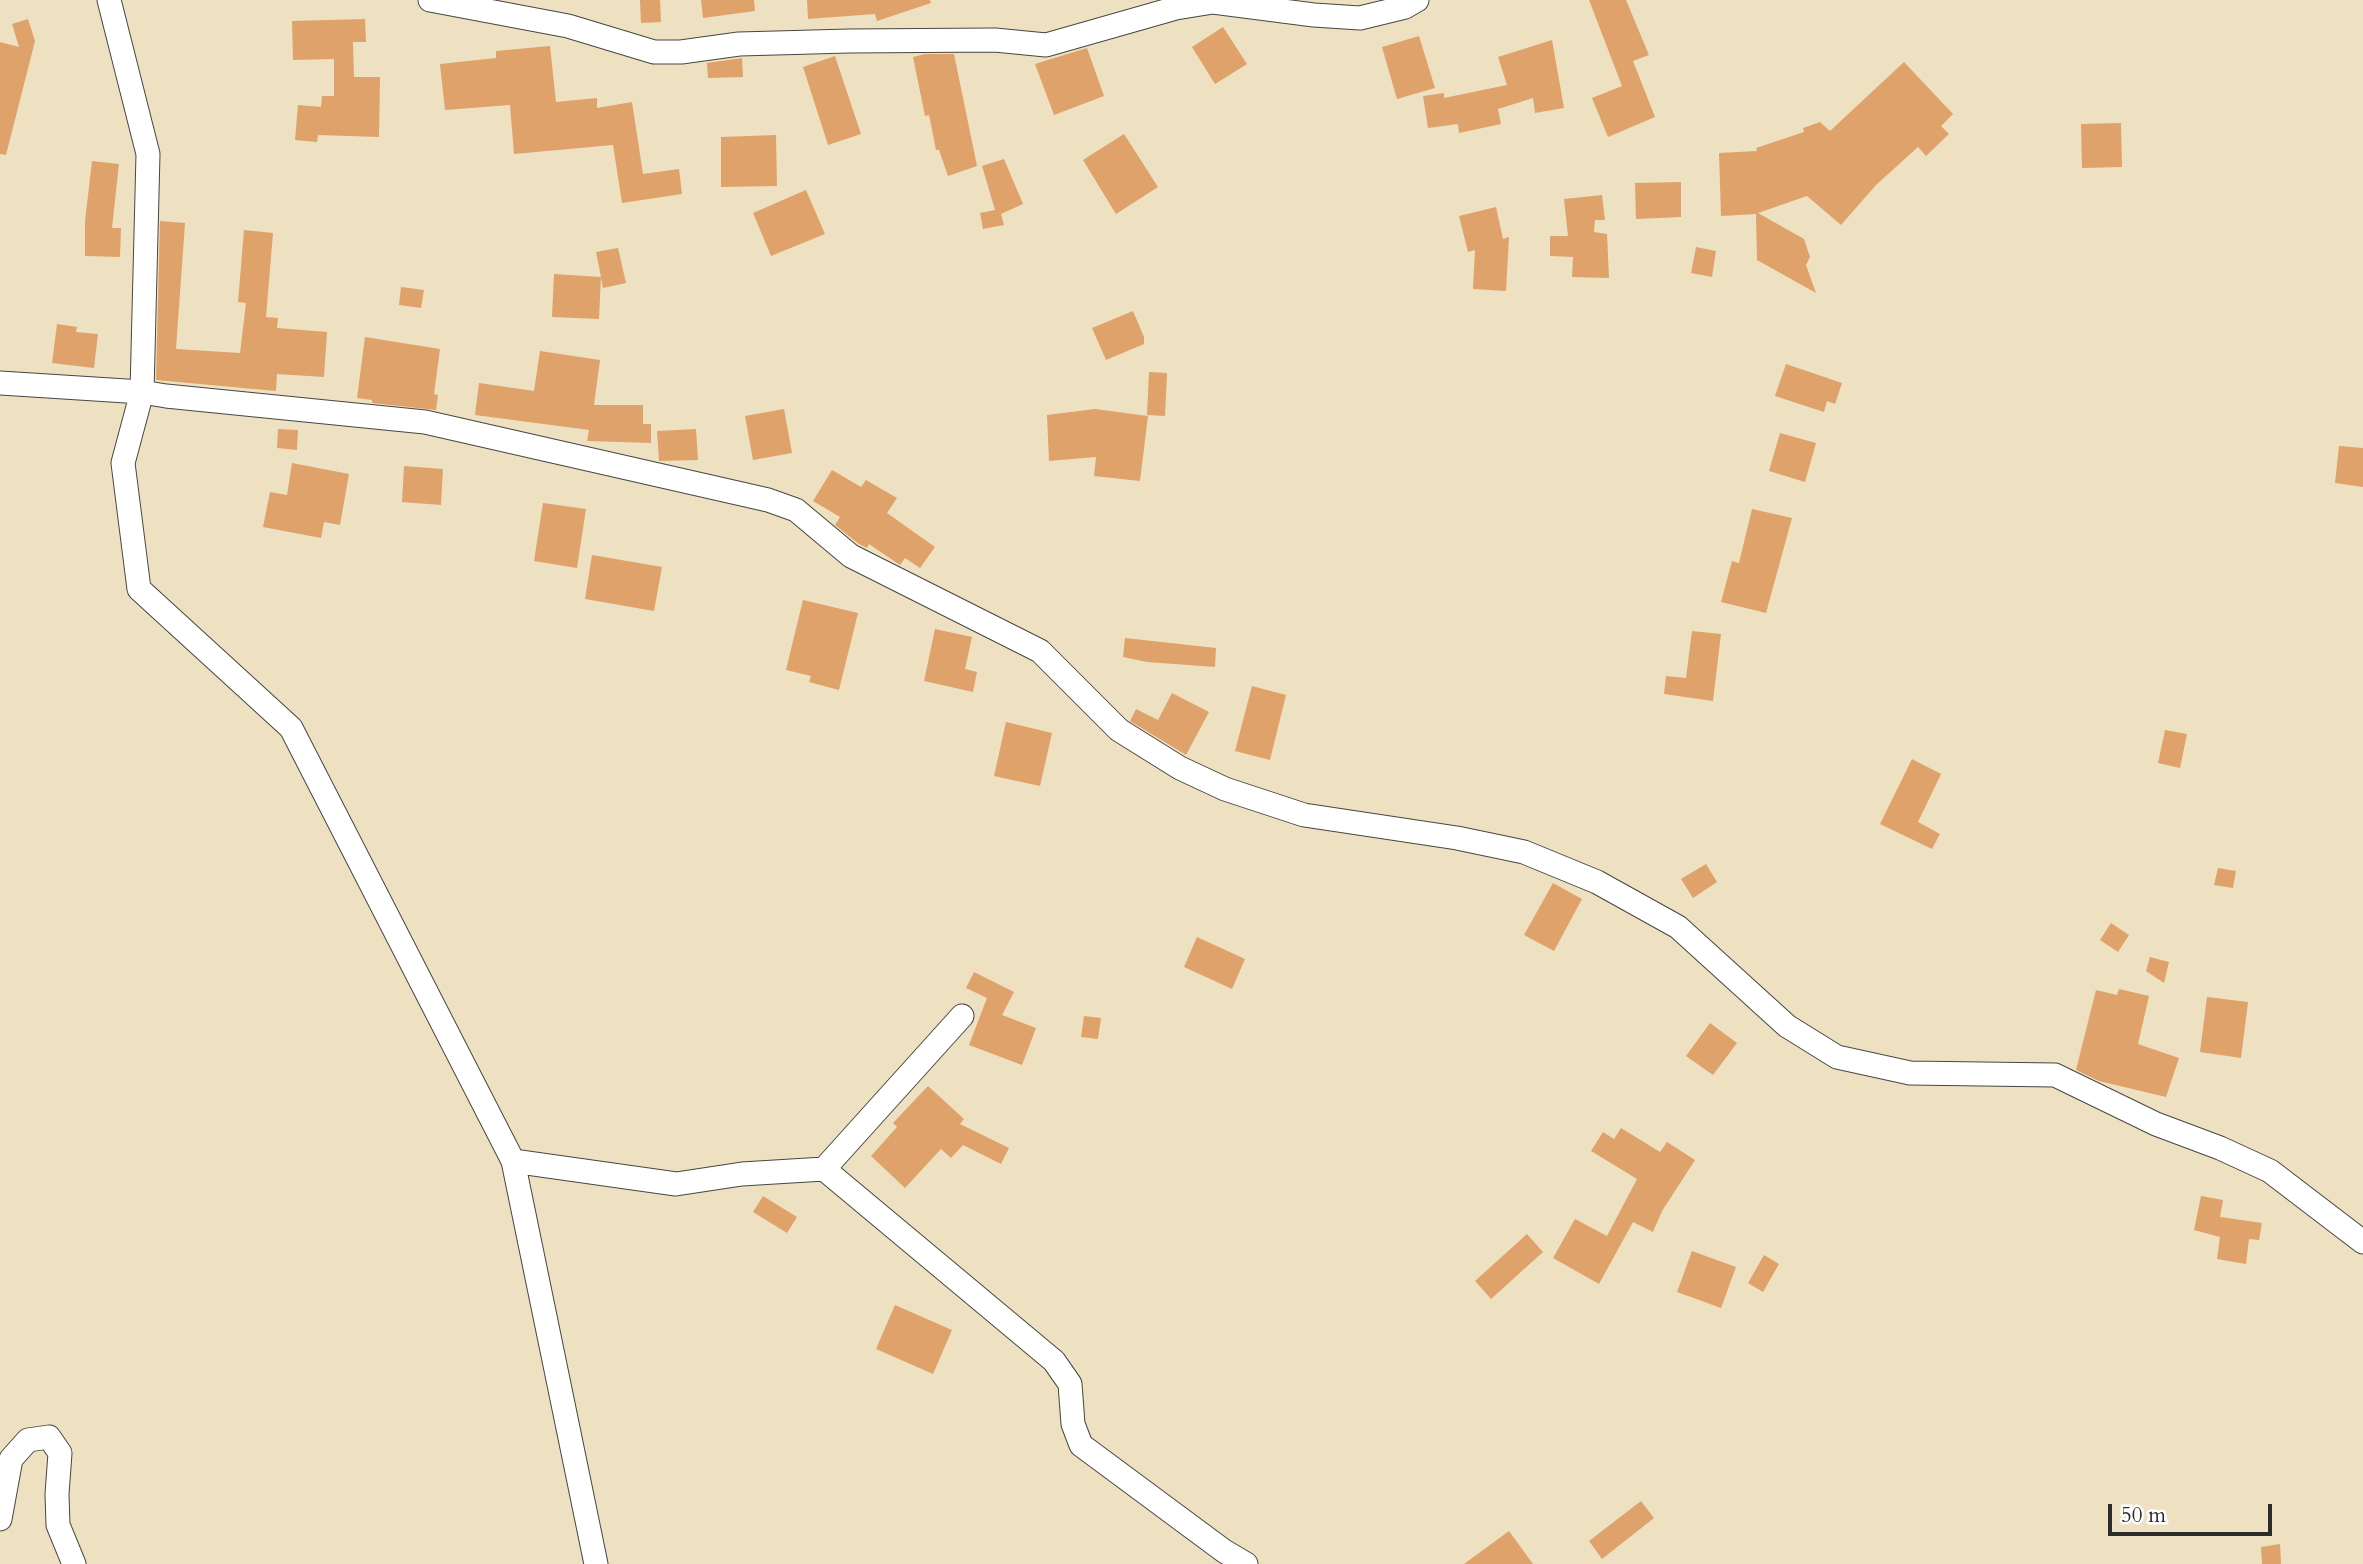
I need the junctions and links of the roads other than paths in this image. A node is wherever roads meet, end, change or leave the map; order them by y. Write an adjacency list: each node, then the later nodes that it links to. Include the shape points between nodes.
1 (109, 0): 5 (street, via 148,153)
2 (430, 0): 3 (street, via 568,26 654,52 849,41 995,40 1046,45 1213,2 1360,18)
3 (1417, 0)
4 (0, 383): 5 (street)
5 (142, 392): 7 (street, via 122,463 139,589 291,728); 9 (street, via 425,422 796,510 851,556 1040,651 1119,730 1180,768 1225,789 1304,814 1524,852 1597,882 1678,927 1787,1026 1837,1057 1910,1073 2055,1075 2156,1124 2270,1171)
6 (962, 1016): 8 (street)
7 (513, 1161): 8 (street, via 676,1184 742,1174); 12 (street)
8 (824, 1170): 13 (street, via 1055,1362 1070,1384 1073,1424 1081,1445)
9 (2363, 1242)
10 (0, 1519): 11 (street, via 11,1459 28,1440 48,1437 60,1453 58,1525)
11 (74, 1564)
12 (596, 1564)
13 (1246, 1564)

